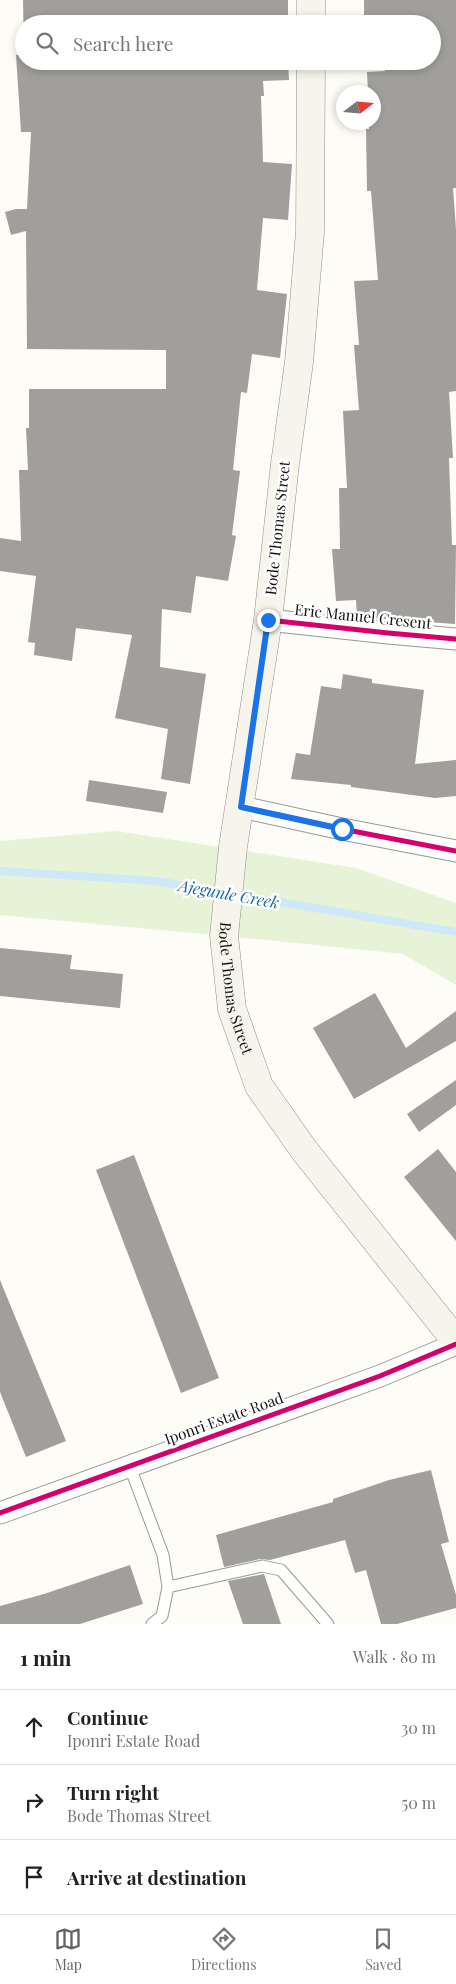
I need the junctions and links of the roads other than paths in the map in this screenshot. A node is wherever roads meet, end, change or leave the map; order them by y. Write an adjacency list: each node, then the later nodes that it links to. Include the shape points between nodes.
1 (311, 0): 2 (main road)
2 (311, 15)
3 (310, 70): 4 (main road, Bode Thomas Street, via 310,232)
4 (268, 620): 5 (street, Eric Manuel Cresent); 6 (main road, Bode Thomas Street)
5 (456, 639)
6 (241, 807): 7 (street); 8 (main road, Bode Thomas Street, via 233,847 224,936 232,1009 259,1086 304,1150)
7 (456, 851)
8 (456, 1343): 9 (street, Iponri Estate Road, via 380,1376)
9 (130, 1467): 10 (street, Iponri Estate Road); 11 (lane, via 163,1554)
10 (0, 1513)
11 (168, 1587): 12 (lane); 14 (lane, via 262,1566 281,1570)
12 (161, 1620): 13 (lane)
13 (152, 1624)
14 (328, 1624)

